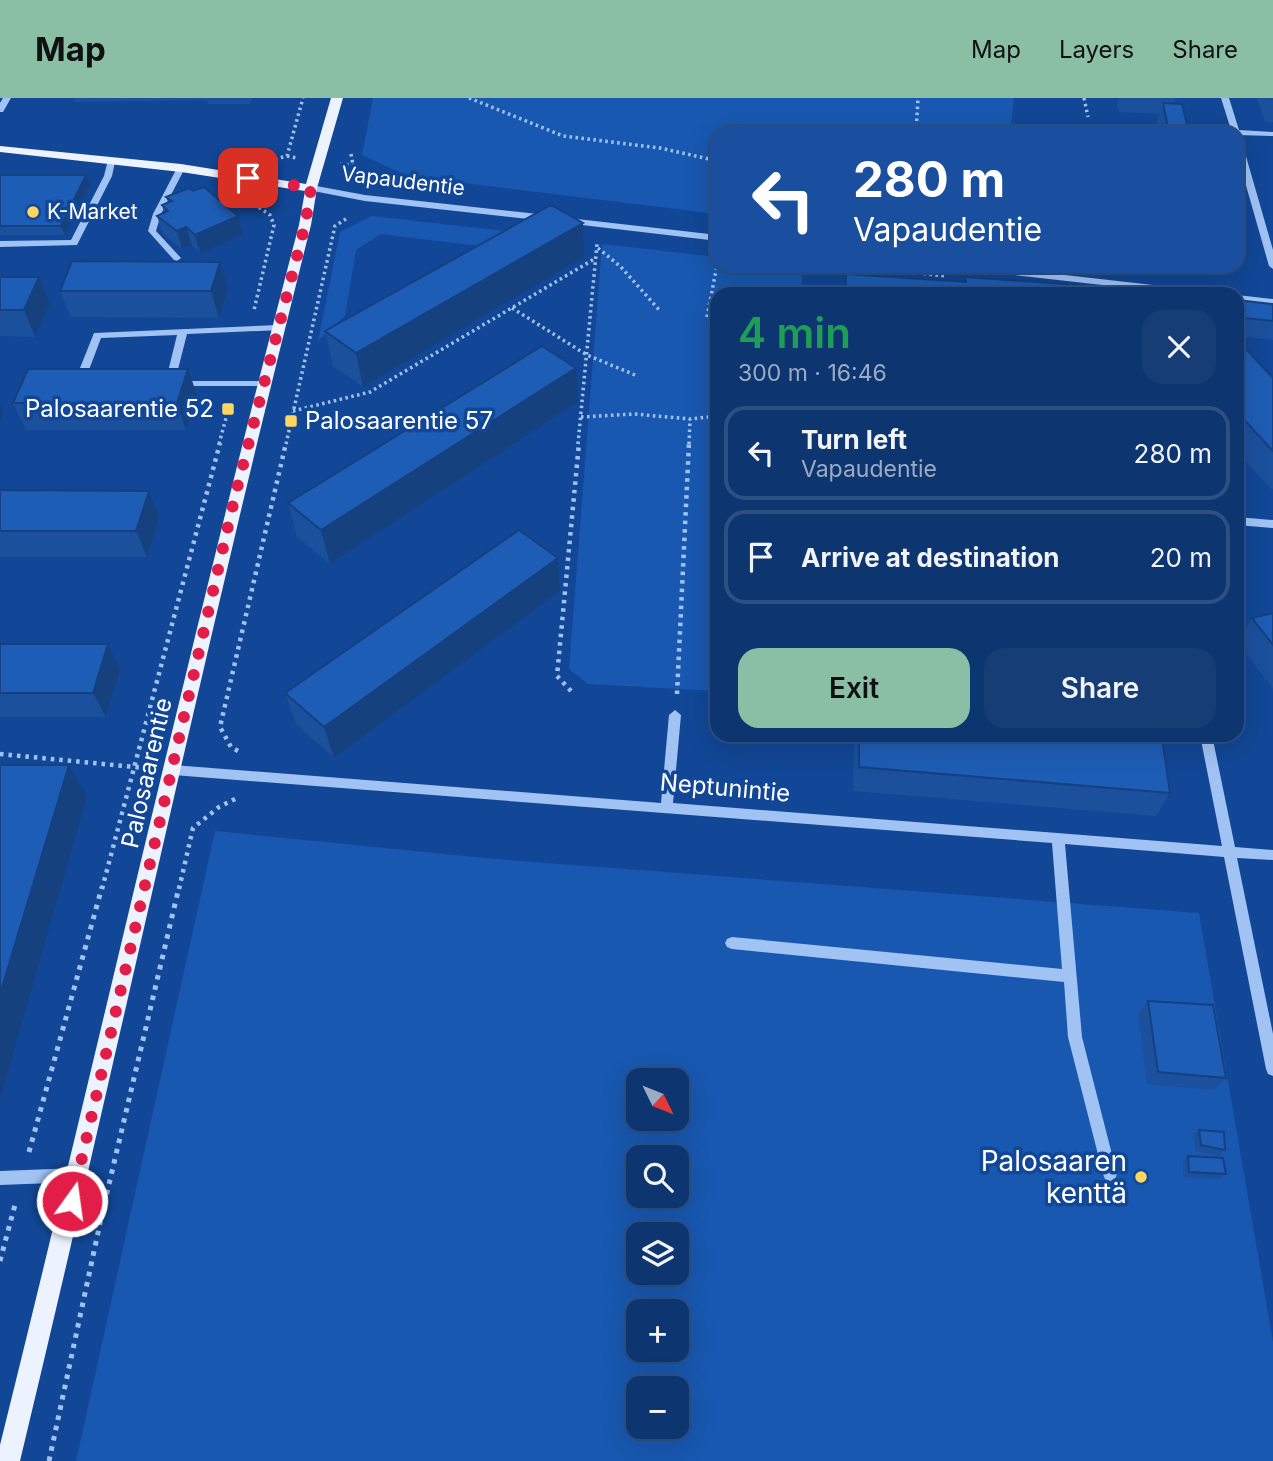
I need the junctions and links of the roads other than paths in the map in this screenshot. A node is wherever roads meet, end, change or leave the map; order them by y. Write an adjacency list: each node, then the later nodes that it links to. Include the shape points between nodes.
1 (7, 98): 4 (street)
2 (337, 98): 12 (main road, Palosaarentie)
3 (1225, 98): 5 (street)
4 (0, 110)
5 (1234, 126)
6 (1244, 133): 7 (street)
7 (1273, 134)
8 (0, 149): 9 (main road, Vapaudentie)
9 (111, 162): 11 (main road, Vapaudentie); 16 (street, via 74,243)
10 (1244, 164): 18 (street)
11 (181, 168): 12 (main road, Vapaudentie); 17 (street, via 152,231)
12 (311, 188): 13 (street, Vapaudentie); 23 (main road, Palosaarentie)
13 (559, 220): 14 (street); 15 (street, Vapaudentie)
14 (534, 230)
15 (710, 237)
16 (0, 243)
17 (177, 258)
18 (1273, 266)
19 (1010, 273): 20 (street)
20 (1106, 287)
21 (1244, 299): 22 (street)
22 (1273, 302)
23 (278, 328): 24 (street); 28 (main road, Palosaarentie)
24 (183, 331): 25 (street, via 97,335 78,383); 27 (street)
25 (91, 383)
26 (157, 384): 27 (street)
27 (170, 384): 28 (street)
28 (263, 384): 33 (main road, Palosaarentie)
29 (1244, 522): 30 (street)
30 (1273, 524)
31 (675, 715): 34 (street)
32 (1207, 742): 36 (street)
33 (173, 770): 34 (street, Neptunintie); 42 (main road, Palosaarentie)
34 (667, 806): 35 (street, Neptunintie)
35 (1058, 837): 36 (street, Neptunintie); 39 (street)
36 (1228, 851): 37 (street, Neptunintie); 40 (street)
37 (1273, 855)
38 (732, 943): 39 (street)
39 (1069, 976): 41 (street, via 1075,1037)
40 (1273, 1069)
41 (1110, 1174)
42 (78, 1175): 43 (street); 44 (main road, Palosaarentie)
43 (0, 1178)
44 (8, 1461)

